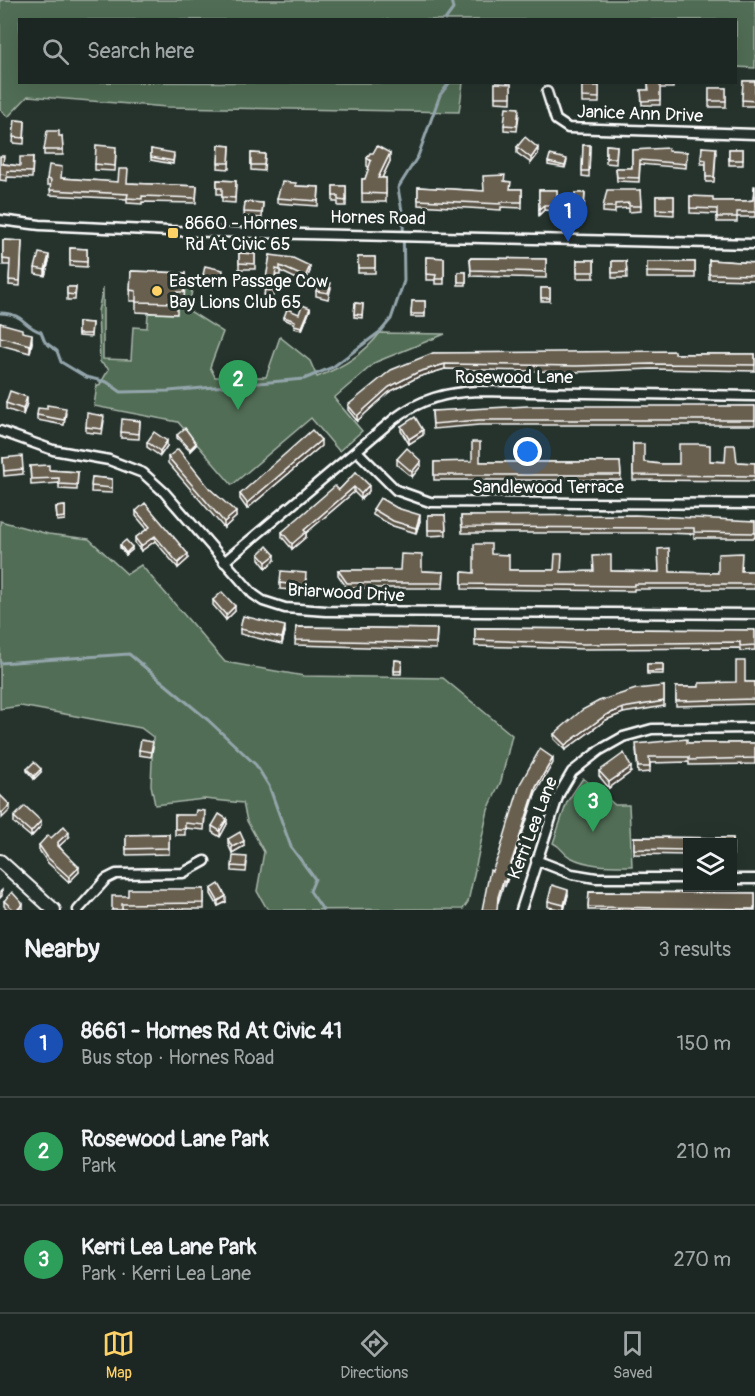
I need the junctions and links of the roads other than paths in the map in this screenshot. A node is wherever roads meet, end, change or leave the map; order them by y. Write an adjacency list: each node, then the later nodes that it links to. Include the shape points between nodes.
1 (547, 92): 2 (street, Janice Ann Drive, via 556,120 568,128)
2 (755, 134)
3 (0, 220): 4 (street, Hornes Road, via 169,231)
4 (755, 244)
5 (755, 396): 7 (street, Rosewood Lane, via 450,393 407,409)
6 (0, 431): 9 (street, Briarwood Drive, via 53,450 109,460 143,473)
7 (358, 452): 8 (street, Sandlewood Terrace, via 396,490 430,502); 9 (street, Rosewood Lane)
8 (755, 504)
9 (224, 562): 10 (street, Briarwood Drive, via 240,583 263,601 295,610)
10 (755, 614)
11 (755, 728): 12 (street, Kerri Lea Lane, via 652,729 630,734 600,750 572,772)
12 (536, 860): 15 (street, via 572,874 596,878); 20 (street, Kerri Lea Lane)
13 (0, 861): 18 (main road)
14 (205, 861): 19 (street, via 183,873 116,874 106,879)
15 (683, 878)
16 (737, 879): 17 (street)
17 (755, 879)
18 (54, 910)
19 (78, 910)
20 (521, 910)

